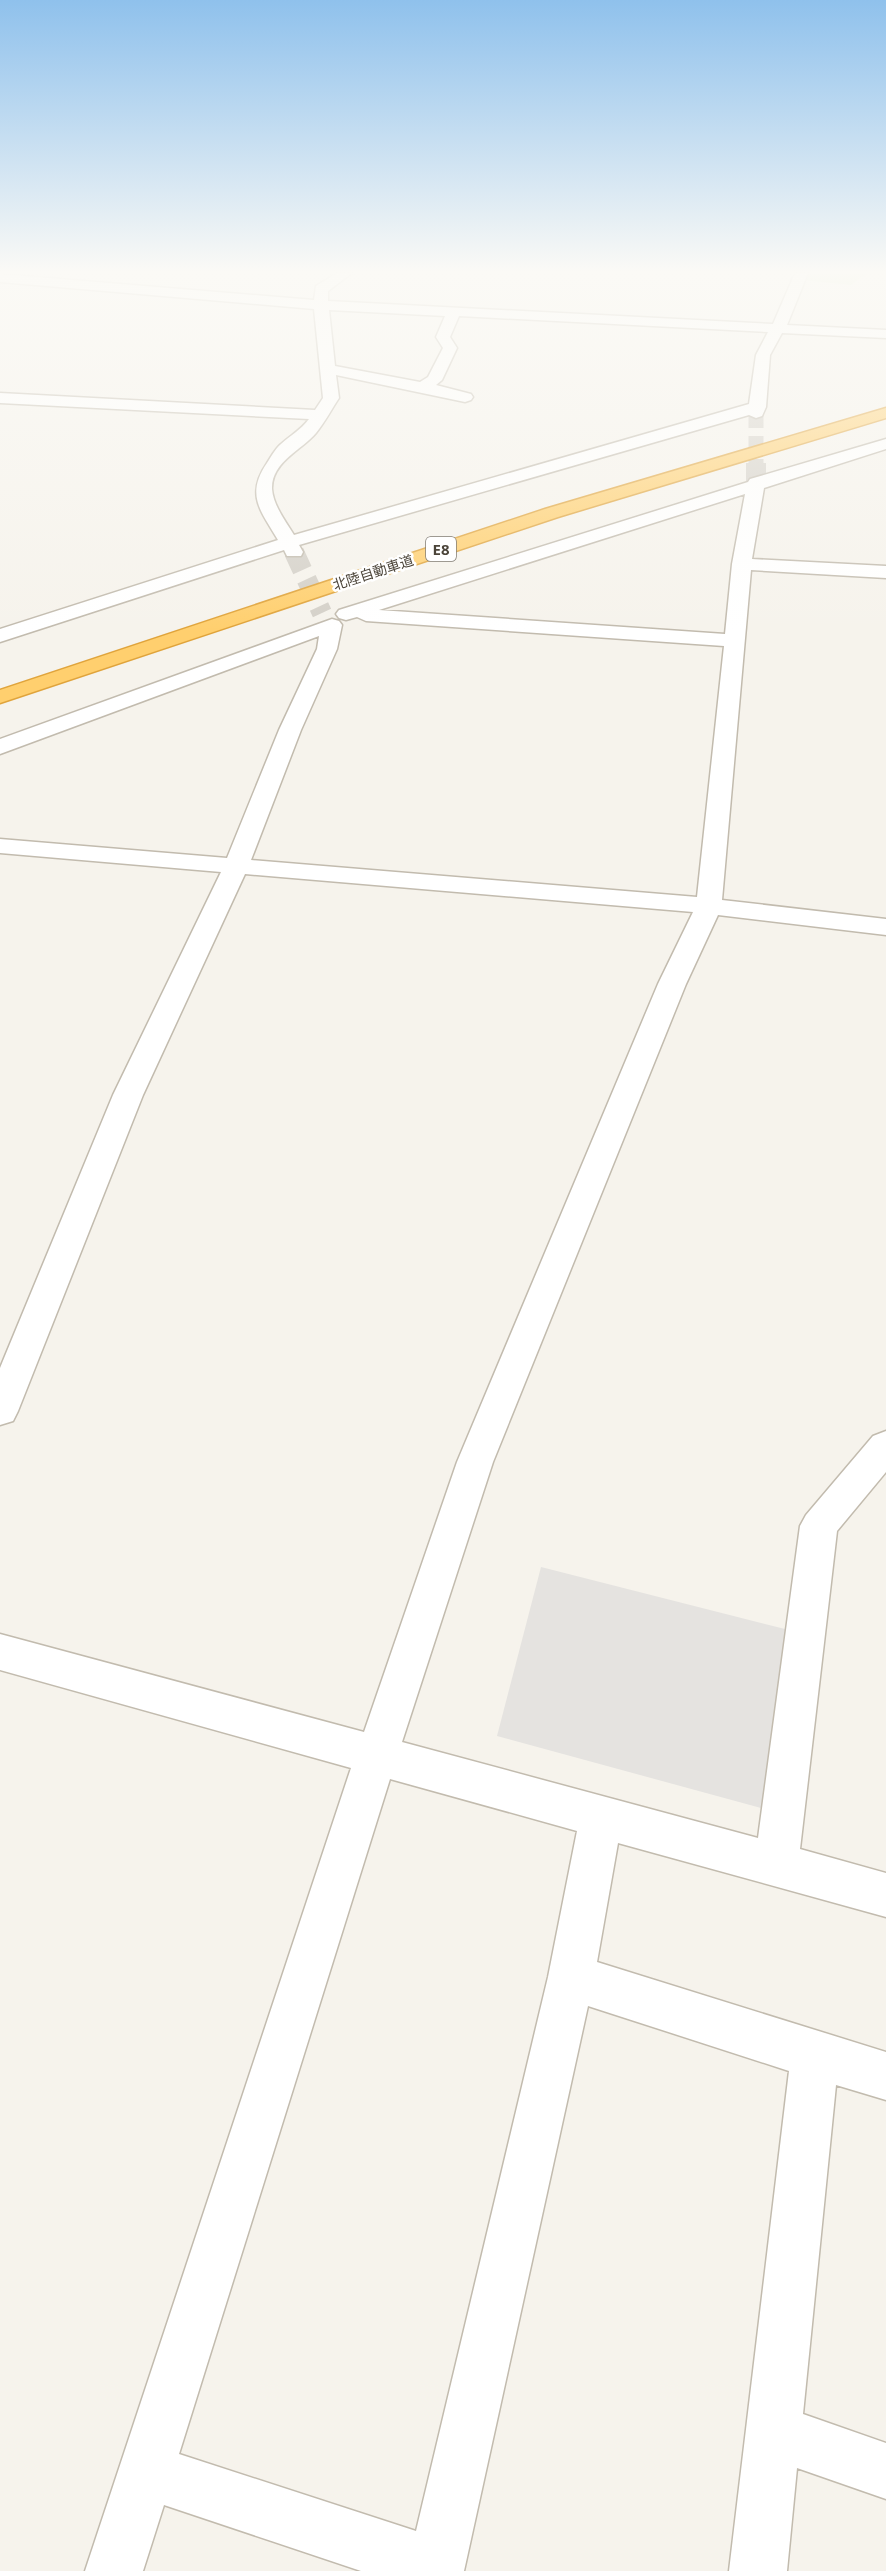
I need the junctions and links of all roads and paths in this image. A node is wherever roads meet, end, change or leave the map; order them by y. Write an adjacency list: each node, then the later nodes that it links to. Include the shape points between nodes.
1 (330, 393): 8 (street)
2 (448, 393): 4 (street)
3 (760, 393): 11 (street, via 757,410)
4 (465, 397)
5 (0, 398): 8 (street)
6 (886, 399): 14 (highway, 北陸自動車道 / E8, via 553,497)
7 (886, 413): 14 (highway, 北陸自動車道 / E8)
8 (320, 415): 11 (street, via 309,431 285,449 267,475 263,489 269,508)
9 (886, 444): 10 (street)
10 (756, 483): 12 (street); 15 (street)
11 (292, 547): 16 (street)
12 (742, 564): 13 (street); 17 (street)
13 (886, 572)
14 (199, 619): 18 (highway, 北陸自動車道 / E8); 19 (highway)
15 (339, 619): 17 (street); 20 (street); 22 (street)
16 (0, 636)
17 (735, 641): 23 (street)
18 (0, 697)
19 (0, 706)
20 (0, 747)
21 (0, 846): 22 (street)
22 (236, 866): 23 (street); 25 (street, via 128,1095)
23 (709, 906): 24 (street); 28 (street, via 672,984 475,1462)
24 (886, 927)
25 (0, 1411)
26 (886, 1446): 30 (street, via 819,1526)
27 (0, 1652): 28 (street)
28 (376, 1754): 29 (street); 36 (street)
29 (601, 1817): 30 (street); 32 (street)
30 (776, 1865): 31 (street)
31 (886, 1895)
32 (571, 1977): 33 (street); 38 (street)
33 (815, 2055): 34 (street); 35 (street)
34 (886, 2076)
35 (772, 2431): 37 (street); 40 (street)
36 (146, 2471): 38 (street); 39 (street)
37 (886, 2471)
38 (436, 2569)
39 (114, 2571)
40 (758, 2571)

